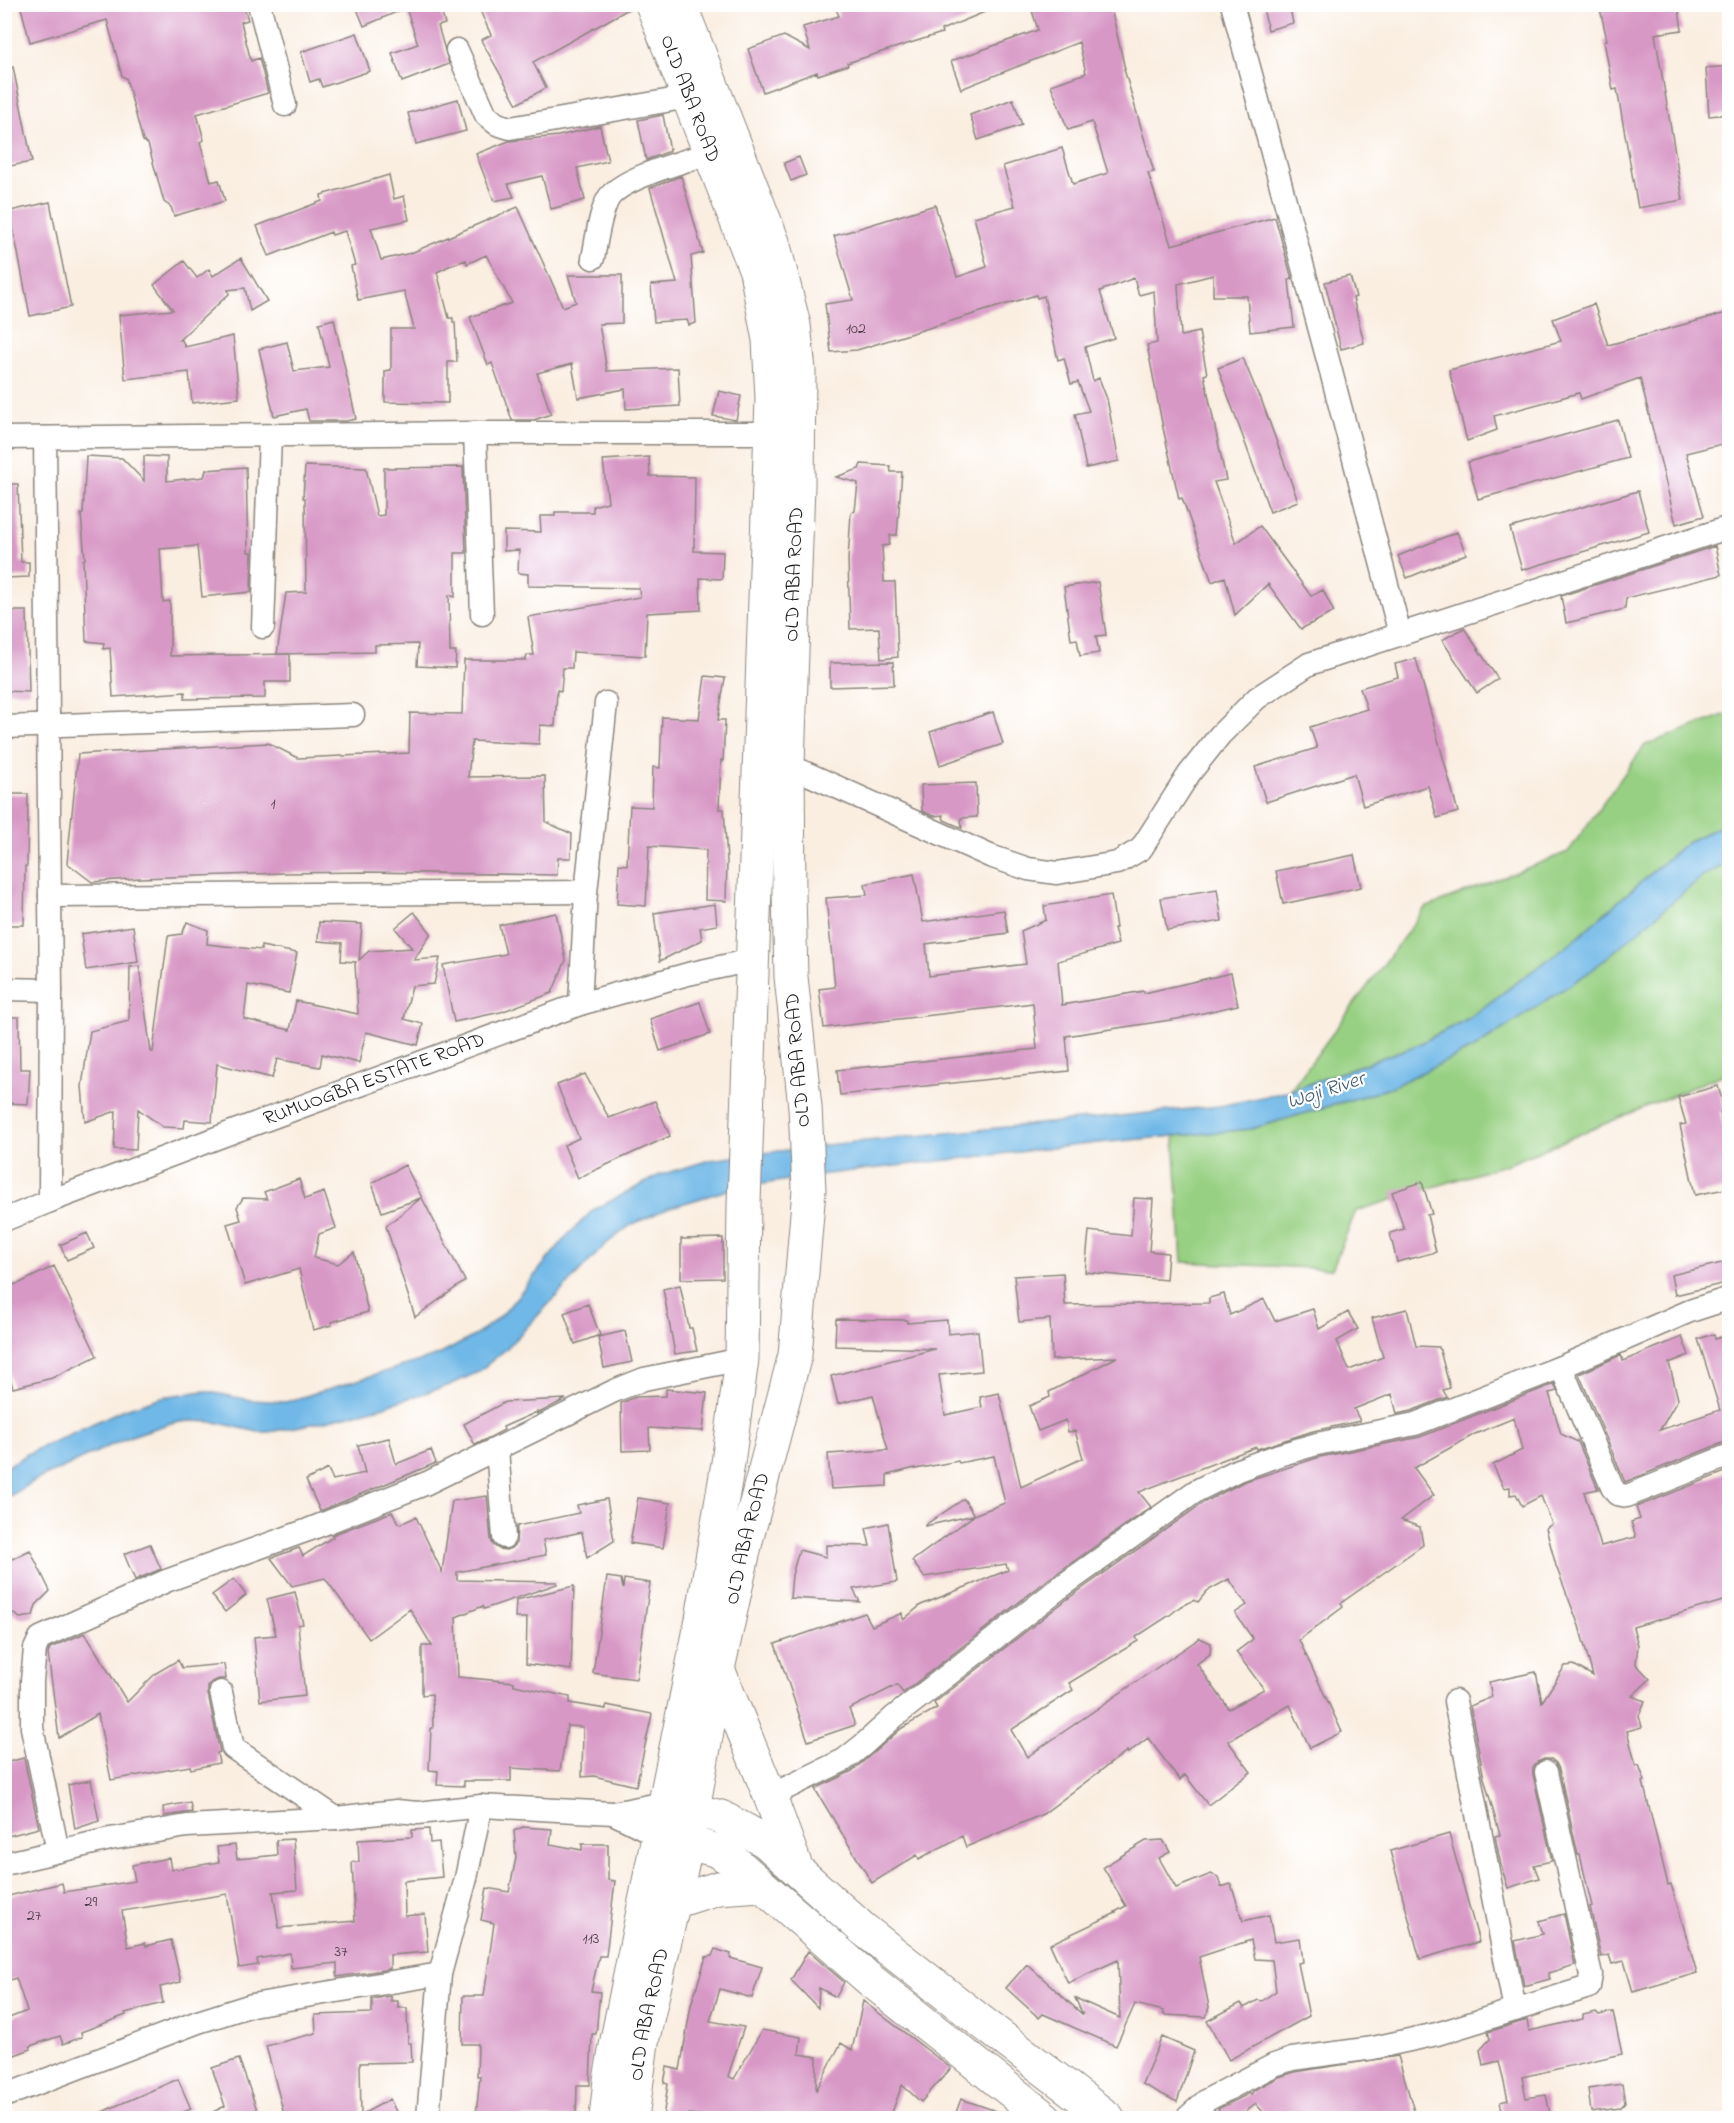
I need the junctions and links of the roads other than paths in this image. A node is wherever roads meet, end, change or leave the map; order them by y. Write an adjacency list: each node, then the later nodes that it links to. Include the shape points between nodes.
1 (259, 4): 7 (street)
2 (652, 4): 6 (main road, OLD ABA ROAD)
3 (680, 4): 23 (main road, OLD ABA ROAD, via 773,242 794,325 799,432)
4 (1232, 4): 18 (street)
5 (457, 50): 6 (street, via 486,115 510,128)
6 (689, 97): 8 (main road, OLD ABA ROAD)
7 (285, 105)
8 (710, 153): 9 (street, via 648,174 609,196); 11 (main road, OLD ABA ROAD, via 756,271 770,353)
9 (593, 258)
10 (475, 433): 11 (street); 12 (street); 16 (street)
11 (771, 434): 23 (main road, OLD ABA ROAD)
12 (270, 436): 14 (street); 17 (street)
13 (4, 438): 14 (street)
14 (45, 438): 21 (street)
15 (1730, 527): 18 (street)
16 (482, 614)
17 (263, 627)
18 (1400, 634): 23 (street, via 1309,664 1257,698 1188,774 1141,849 1117,863 1057,873 1028,869 990,856)
19 (606, 703): 24 (street)
20 (353, 715): 21 (street)
21 (47, 726): 22 (street); 25 (street)
22 (4, 728)
23 (773, 758): 26 (main road, OLD ABA ROAD); 38 (main road, OLD ABA ROAD, via 809,1190 795,1354 746,1541)
24 (586, 892): 25 (street); 29 (street)
25 (50, 896): 28 (street)
26 (752, 960): 29 (street, RUMUOGBA ESTATE ROAD); 33 (main road, OLD ABA ROAD)
27 (4, 989): 28 (street)
28 (51, 990): 30 (street)
29 (580, 1004): 30 (street, RUMUOGBA ESTATE ROAD)
30 (50, 1201): 31 (street, RUMUOGBA ESTATE ROAD)
31 (4, 1220)
32 (1730, 1298): 34 (street, via 1690,1311)
33 (742, 1359): 35 (street, via 644,1379); 44 (main road, OLD ABA ROAD)
34 (1561, 1367): 36 (street, via 1617,1494 1627,1496); 42 (street, via 1415,1424 1279,1455 1196,1491 1058,1589 844,1760)
35 (496, 1449): 37 (street); 48 (street, via 428,1483 166,1581 40,1638 32,1681 32,1728)
36 (1730, 1455)
37 (504, 1537)
38 (718, 1669): 42 (main road); 44 (main road, OLD ABA ROAD)
39 (221, 1692): 46 (street, via 233,1748)
40 (1455, 1701): 54 (street)
41 (1546, 1772): 54 (street, via 1590,1983 1585,1989)
42 (771, 1796): 50 (main road)
43 (481, 1806): 45 (street); 46 (street); 53 (street)
44 (679, 1806): 45 (street); 47 (main road, OLD ABA ROAD); 50 (main road, via 721,1817 741,1827 765,1841)
45 (613, 1813): 47 (street)
46 (336, 1818): 48 (street, via 187,1826)
47 (672, 1839): 51 (main road, via 726,1855); 52 (main road, OLD ABA ROAD); 57 (main road, OLD ABA ROAD, via 613,2060)
48 (58, 1851): 49 (street)
49 (4, 1864)
50 (796, 1869): 60 (main road, via 863,1929)
51 (762, 1885): 52 (main road, via 718,1888); 59 (main road, via 869,1979)
52 (673, 1902): 58 (main road, OLD ABA ROAD, via 642,2042)
53 (440, 1974): 55 (street, via 252,2006 198,2022); 56 (street)
54 (1515, 2010): 61 (street, via 1437,2034 1292,2059 1207,2100)
55 (4, 2096)
56 (428, 2118)
57 (606, 2118)
58 (632, 2118)
59 (1045, 2118)
60 (1108, 2118)
61 (1187, 2118)

